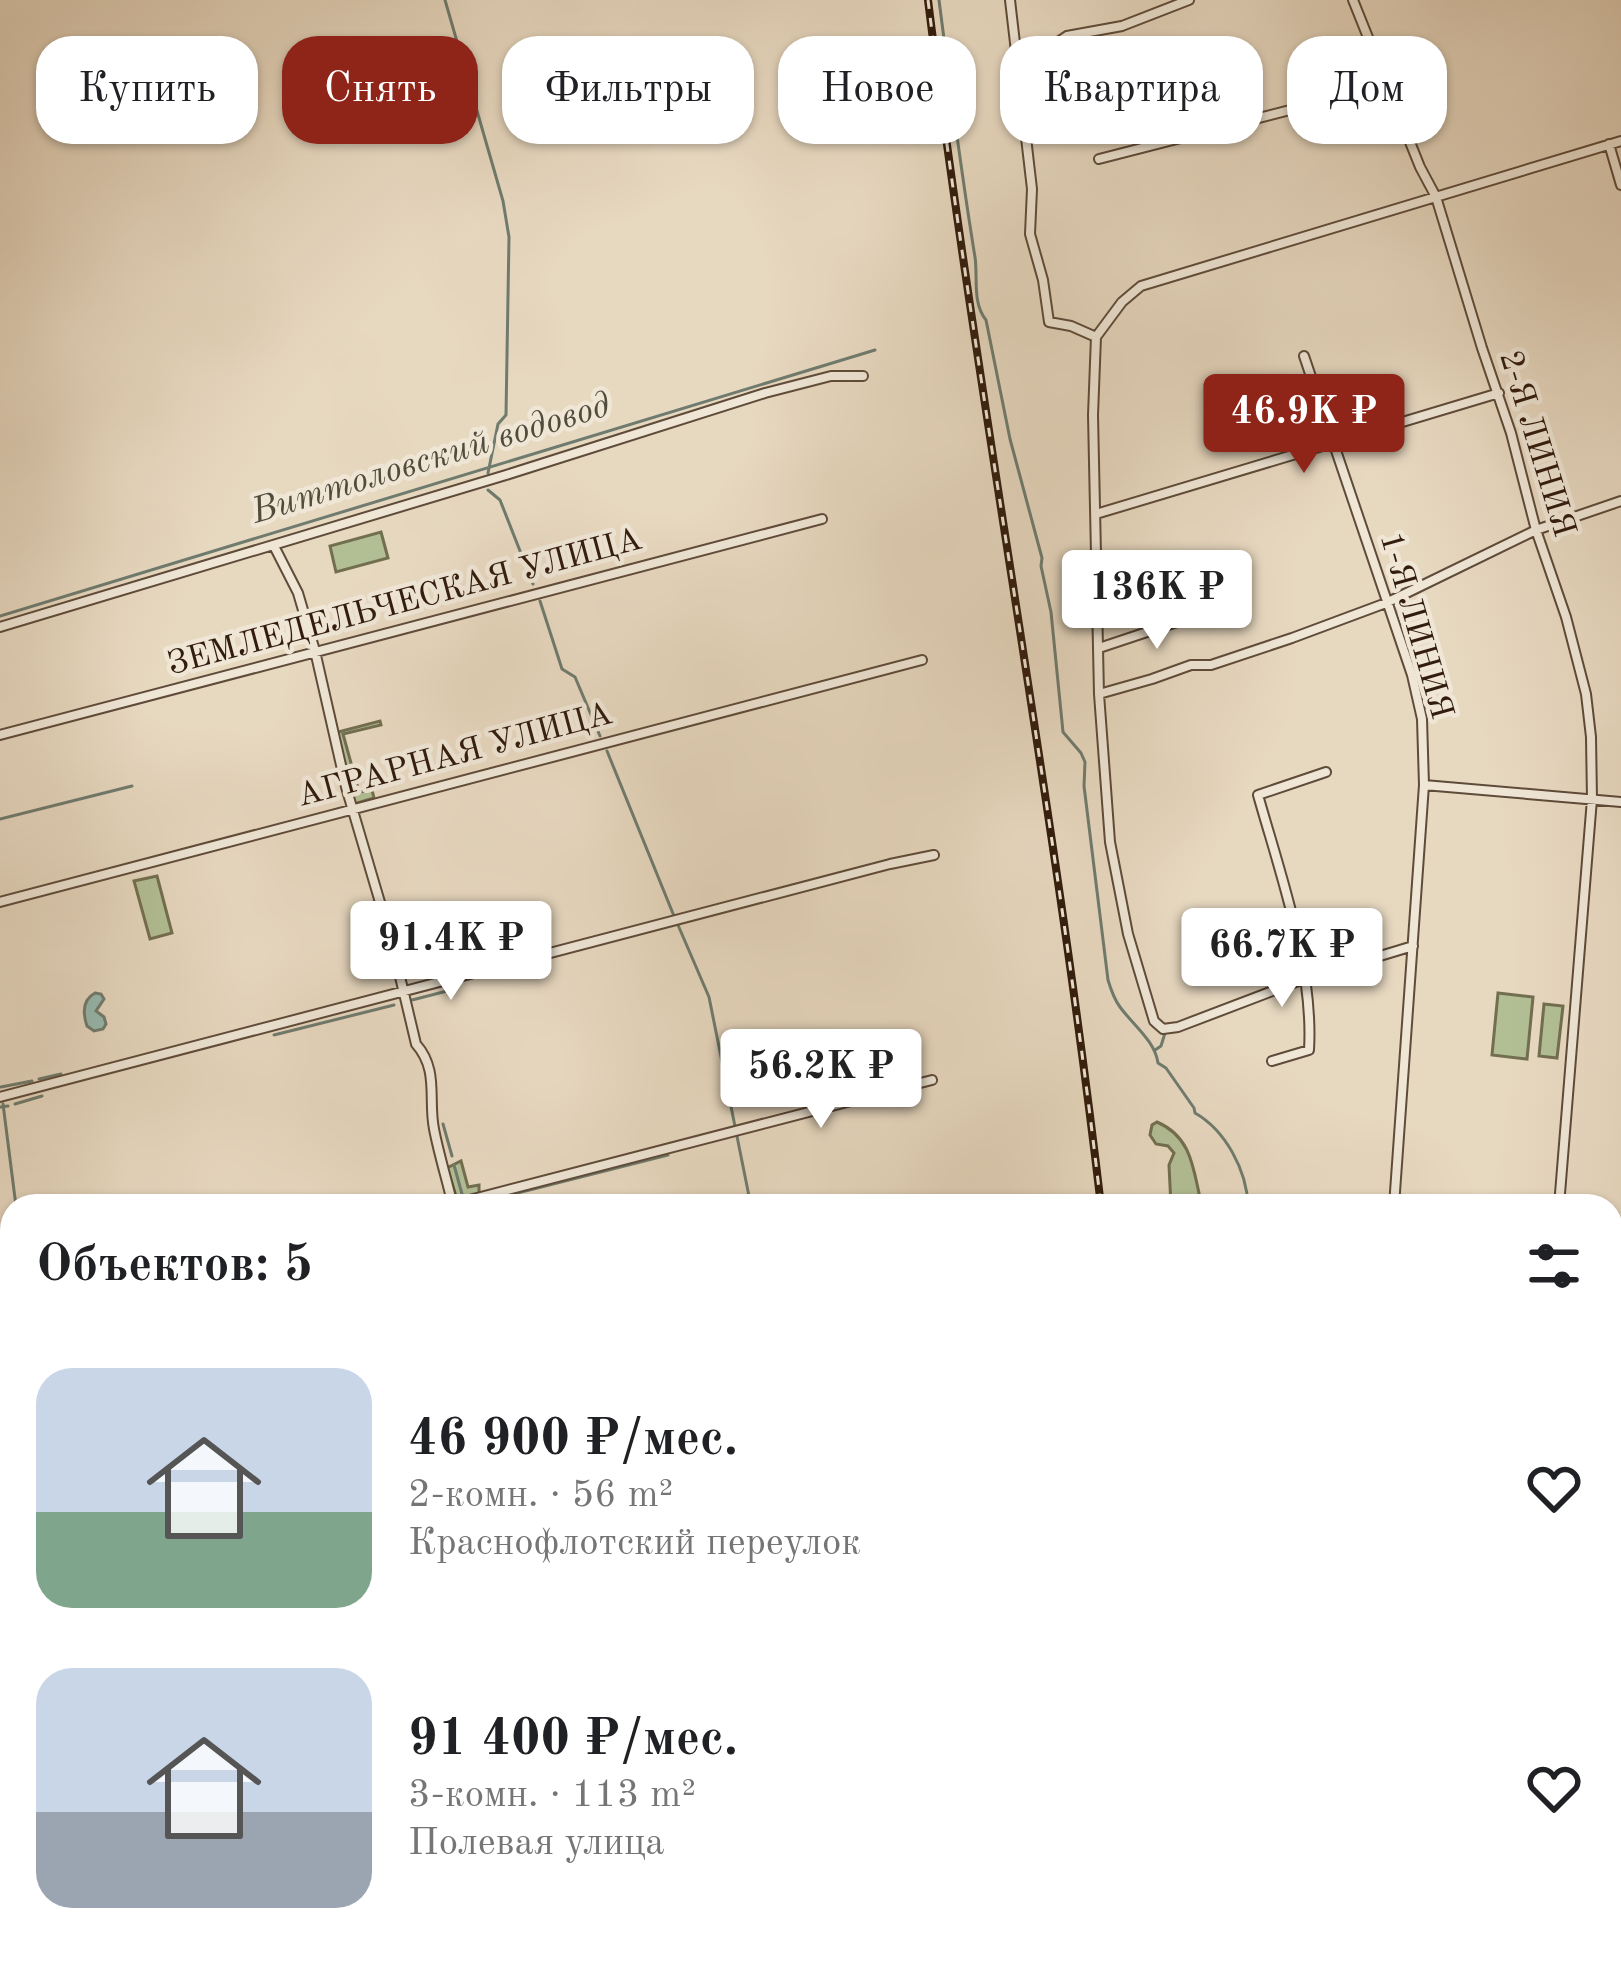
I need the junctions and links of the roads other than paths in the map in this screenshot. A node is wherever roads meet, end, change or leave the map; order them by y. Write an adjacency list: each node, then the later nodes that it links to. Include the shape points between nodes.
1 (1010, 0): 4 (street)
2 (1189, 0): 5 (street)
3 (1353, 0): 6 (street, 2-Я ЛИНИЯ)
4 (1016, 36)
5 (1067, 36)
6 (1367, 36)
7 (1287, 111): 12 (street)
8 (1621, 141): 11 (street)
9 (1028, 144): 15 (street, via 1030,234 1049,322)
10 (1412, 144): 14 (street, 2-Я ЛИНИЯ)
11 (1609, 144): 13 (street); 14 (street)
12 (1099, 160)
13 (1621, 185)
14 (1436, 196): 15 (street, via 1141,286); 18 (street, 2-Я ЛИНИЯ)
15 (1096, 337): 21 (street)
16 (1304, 356): 19 (street, 1-Я ЛИНИЯ)
17 (863, 376): 24 (street, via 765,393)
18 (1498, 393): 19 (street); 23 (street, 2-Я ЛИНИЯ)
19 (1335, 444): 21 (street); 25 (street, 1-Я ЛИНИЯ)
20 (1621, 501): 23 (street)
21 (1096, 514): 28 (street)
22 (822, 519): 29 (street, ЗЕМЛЕДЕЛЬЧЕСКАЯ УЛИЦА)
23 (1536, 530): 25 (street); 35 (street, 2-Я ЛИНИЯ, via 1586,694)
24 (274, 546): 27 (street); 29 (street)
25 (1386, 603): 31 (street, via 1211,665); 34 (street, 1-Я ЛИНИЯ, via 1422,718)
26 (1201, 614): 28 (street)
27 (0, 626)
28 (1099, 648): 31 (street)
29 (315, 651): 32 (street, ЗЕМЛЕДЕЛЬЧЕСКАЯ УЛИЦА); 37 (street)
30 (922, 660): 37 (street, АГРАРНАЯ УЛИЦА)
31 (1099, 694): 41 (street, via 1110,842 1159,1026 1178,1027)
32 (0, 735)
33 (1326, 772): 41 (street, via 1258,795)
34 (1424, 784): 35 (street); 40 (street, 1-Я ЛИНИЯ)
35 (1592, 799): 36 (street); 49 (street, 2-Я ЛИНИЯ)
36 (1621, 802)
37 (352, 808): 39 (street, АГРАРНАЯ УЛИЦА); 42 (street)
38 (934, 855): 42 (street)
39 (0, 902)
40 (1413, 946): 41 (street); 48 (street, 1-Я ЛИНИЯ)
41 (1304, 979): 43 (street, via 1309,1050)
42 (403, 993): 45 (street); 46 (street, via 432,1084)
43 (1272, 1061)
44 (932, 1080): 47 (street)
45 (0, 1097)
46 (448, 1194)
47 (492, 1194)
48 (1395, 1194)
49 (1560, 1194)

